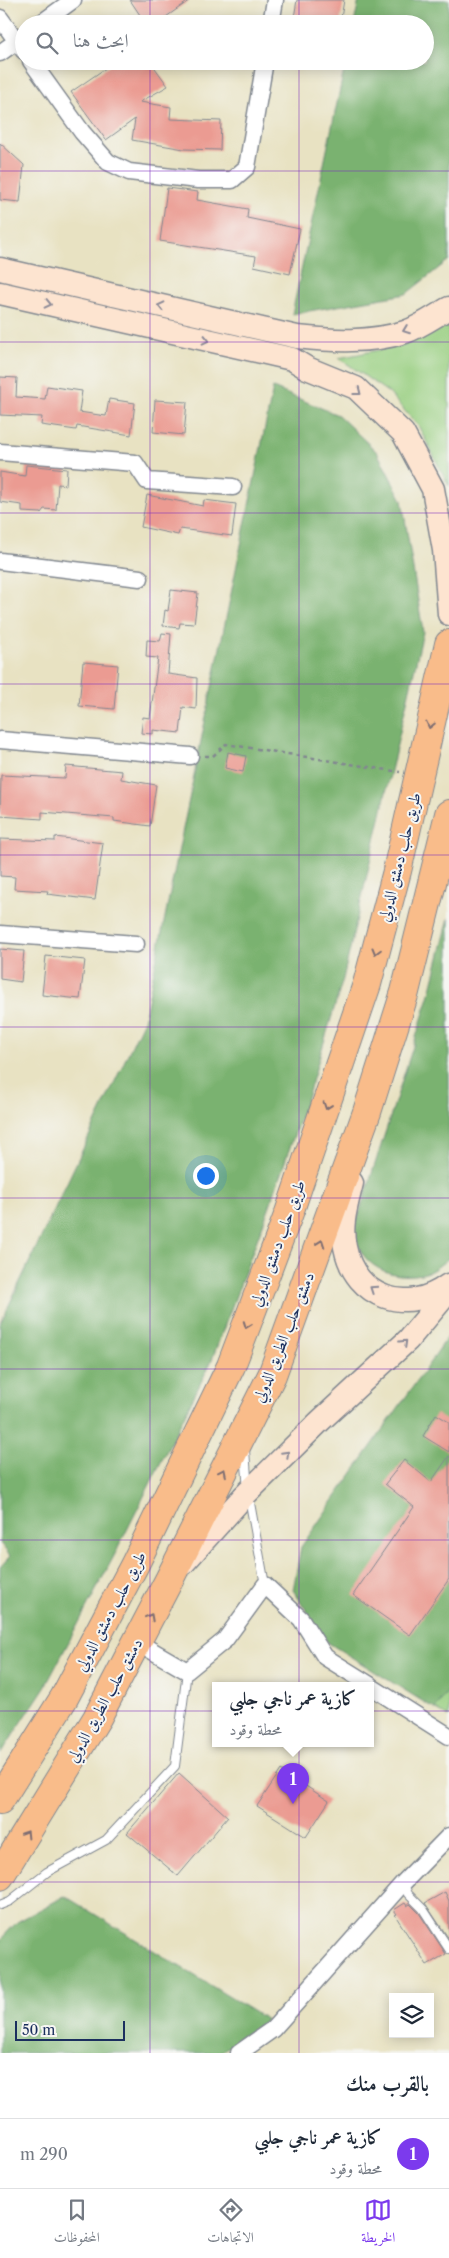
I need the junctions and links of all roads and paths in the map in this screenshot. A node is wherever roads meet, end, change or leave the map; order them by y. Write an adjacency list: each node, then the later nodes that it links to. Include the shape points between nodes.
1 (73, 0): 3 (street)
2 (275, 0): 4 (street)
3 (52, 15)
4 (272, 15)
5 (0, 18): 6 (street)
6 (15, 36)
7 (15, 46): 8 (street)
8 (0, 53)
9 (37, 70): 10 (street, via 108,162 129,172 198,180 232,180 248,166)
10 (264, 70)
11 (0, 269): 14 (street, one-way to 11)
12 (0, 293): 15 (street, one-way to 15, via 292,359)
13 (449, 308): 14 (street, one-way to 14, via 405,332 354,341)
14 (313, 339): 15 (street)
15 (307, 368): 20 (street, one-way to 20, via 356,388 403,432 433,489 444,550)
16 (0, 452): 17 (street, via 135,463 148,481)
17 (233, 487)
18 (0, 561): 19 (street)
19 (140, 578)
20 (449, 614)
21 (449, 644): 24 (highway, طريق حلب دمشق الدولي, one-way to 24)
22 (0, 740): 23 (street)
23 (190, 756): 24 (path, via 213,756 226,744)
24 (419, 775): 40 (highway, طريق حلب دمشق الدولي, one-way to 40, via 367,984 232,1366 69,1690)
25 (449, 814): 28 (highway, دمشق حلب الطريق الدولي, via 405,992)
26 (0, 934): 27 (street)
27 (136, 944)
28 (367, 1112): 29 (street, one-way to 28, via 435,1294 413,1301 391,1300 358,1278 351,1266 342,1226); 31 (highway, دمشق حلب الطريق الدولي, one-way to 28, via 272,1375)
29 (449, 1284)
30 (449, 1291): 32 (street, one-way to 30, via 408,1340)
31 (243, 1432): 32 (lane); 33 (highway, دمشق حلب الطريق الدولي, one-way to 31)
32 (248, 1492): 33 (street); 34 (lane)
33 (170, 1580): 35 (highway, دمشق حلب الطريق الدولي, one-way to 33)
34 (265, 1585): 36 (street, via 225,1640); 37 (street, via 300,1619 325,1656)
35 (137, 1642): 36 (street); 42 (highway, دمشق حلب الطريق الدولي, one-way to 35, via 97,1718)
36 (187, 1671): 44 (lane, via 175,1766 106,1840 47,1872)
37 (365, 1682)
38 (374, 1688): 39 (street)
39 (449, 1736)
40 (0, 1800)
41 (448, 1838): 43 (street)
42 (0, 1876)
43 (403, 1883): 45 (lane); 46 (street, via 273,2029)
44 (0, 1905)
45 (449, 1949)
46 (240, 2053)

